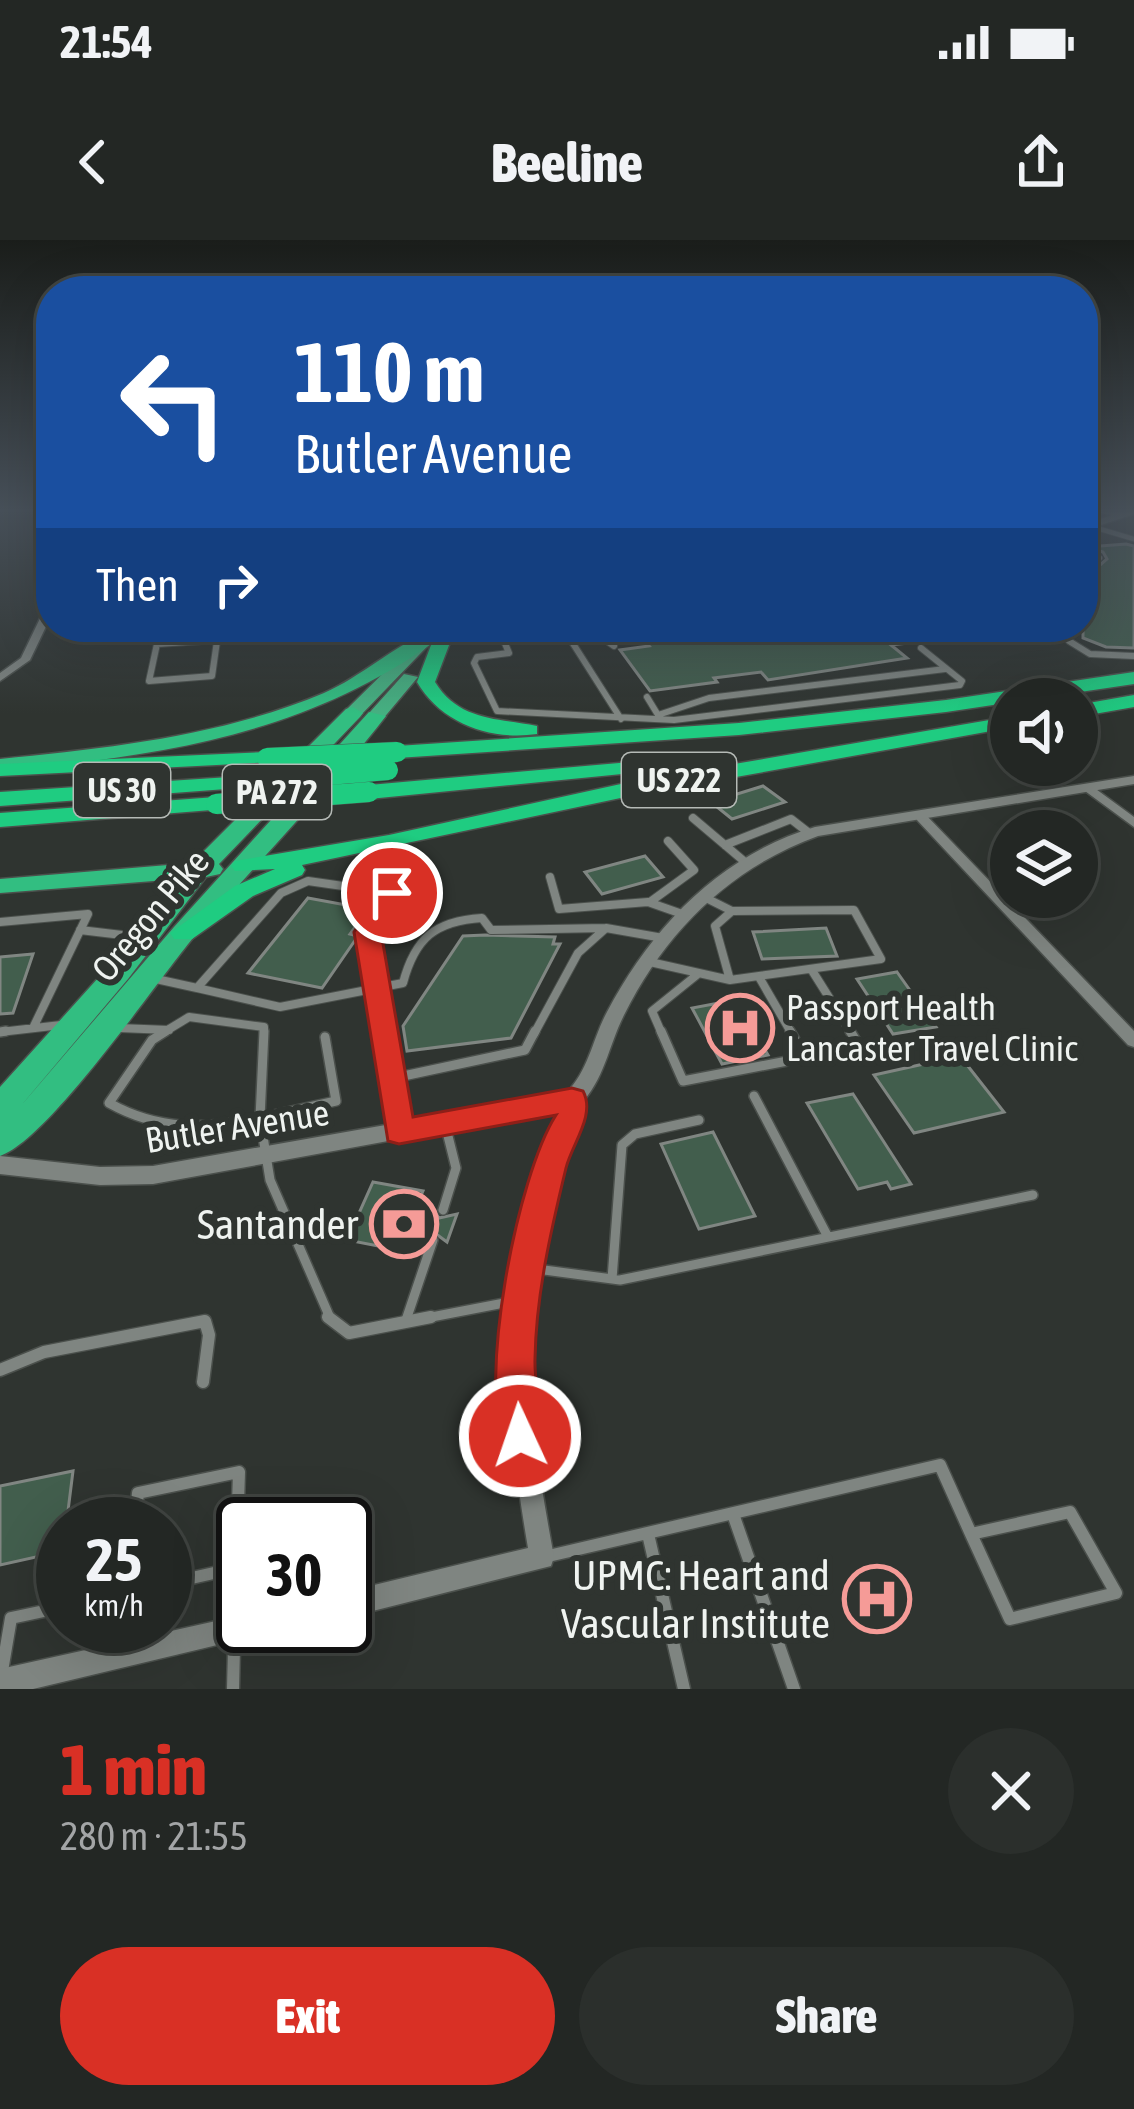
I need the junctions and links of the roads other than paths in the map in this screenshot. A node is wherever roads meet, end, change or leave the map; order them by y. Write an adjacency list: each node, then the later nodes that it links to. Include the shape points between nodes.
1 (36, 639): 16 (street)
2 (181, 642): 11 (lane)
3 (217, 642): 11 (lane, via 212,676 149,681)
4 (430, 642): 24 (highway, via 394,666)
5 (434, 642): 25 (main road, Oregon Pike / PA 272)
6 (439, 642): 31 (highway, via 426,682 445,710 476,723 565,733)
7 (504, 642): 27 (lane, via 509,652 474,663 497,711)
8 (572, 642): 27 (lane)
9 (609, 642): 12 (lane)
10 (1071, 642): 14 (lane, via 1090,654)
11 (157, 644)
12 (614, 646)
13 (921, 648): 15 (lane)
14 (1134, 656)
15 (946, 668): 18 (lane); 22 (lane, via 960,685)
16 (0, 678)
17 (1134, 681): 19 (highway); 31 (highway, US 222)
18 (789, 688): 22 (lane); 26 (lane, via 709,698)
19 (1098, 689)
20 (647, 698): 26 (lane)
21 (1134, 700): 23 (highway)
22 (806, 705): 26 (lane)
23 (1098, 707)
24 (279, 713): 25 (highway); 33 (highway, via 164,743)
25 (365, 715): 46 (highway, Oregon Pike / PA 272); 47 (highway, Oregon Pike / PA 272)
26 (655, 716): 27 (lane)
27 (621, 718)
28 (990, 719): 32 (highway, US 30)
29 (990, 720): 39 (highway, US 30, bridge, via 728,759)
30 (990, 720): 44 (highway, US 222)
31 (739, 729): 32 (highway, US 222)
32 (393, 761): 33 (highway, US 222, bridge); 36 (highway, US 30, bridge, via 245,782)
33 (0, 767)
34 (1134, 780): 35 (street)
35 (1089, 788): 37 (street); 40 (street)
36 (0, 799)
37 (921, 817): 41 (street); 74 (street)
38 (693, 818): 43 (lane)
39 (0, 820)
40 (1134, 824)
41 (809, 833): 43 (lane, via 790,819); 45 (street)
42 (668, 841): 51 (lane, via 694,870)
43 (725, 845): 45 (lane)
44 (359, 849): 46 (highway); 57 (highway, US 222, via 244,891)
45 (746, 862): 50 (street)
46 (243, 866): 47 (highway); 57 (highway, Oregon Pike / PA 272)
47 (199, 870): 49 (highway); 58 (highway, Oregon Pike / PA 272)
48 (550, 878): 51 (lane, via 559,909)
49 (5, 886): 58 (highway, via 105,884 138,892 154,906)
50 (704, 897): 52 (lane); 53 (street)
51 (648, 902): 53 (lane)
52 (732, 910): 61 (lane, via 854,910 880,958); 65 (lane, via 715,926)
53 (686, 916): 59 (street)
54 (0, 922): 56 (lane, via 88,914)
55 (606, 928): 59 (lane); 67 (lane, via 491,931 482,918 448,919 410,952 404,983); 76 (lane, via 578,953 525,1050)
56 (80, 930): 58 (lane); 69 (lane)
57 (183, 933): 63 (highway, Oregon Pike / US 222)
58 (146, 938): 68 (highway, Oregon Pike)
59 (664, 938): 60 (street)
60 (646, 961): 62 (lane); 78 (street, via 606,1032 598,1071)
61 (813, 972): 64 (lane); 75 (lane, via 860,1047)
62 (700, 974): 65 (lane); 75 (lane, via 652,1011 682,1081)
63 (148, 977): 66 (lane); 70 (highway, Oregon Pike / US 222)
64 (759, 977): 65 (lane); 75 (lane)
65 (730, 980)
66 (197, 988): 67 (lane, via 280,1007); 67 (lane, via 281,893 308,881 392,893 368,932)
67 (378, 991): 76 (lane)
68 (74, 1023): 69 (lane); 79 (highway, Oregon Pike)
69 (33, 1028): 72 (lane)
70 (106, 1029): 71 (lane); 84 (highway, Oregon Pike / US 222)
71 (169, 1030): 80 (lane, via 189,1017 265,1027); 80 (lane, via 152,1040 109,1103 148,1123)
72 (0, 1032)
73 (325, 1037): 80 (lane, via 336,1101)
74 (1134, 1041)
75 (805, 1057)
76 (394, 1078): 83 (lane)
77 (754, 1096): 89 (lane)
78 (572, 1100): 82 (street, Butler Avenue); 91 (street)
79 (0, 1115)
80 (263, 1116): 85 (lane)
81 (699, 1120): 92 (lane, via 635,1134 622,1145)
82 (445, 1123): 83 (street, Butler Avenue); 88 (lane, via 456,1168)
83 (399, 1132): 85 (street, Butler Avenue)
84 (0, 1143)
85 (263, 1158): 86 (street, Butler Avenue, via 153,1175); 94 (lane, via 328,1319 349,1333)
86 (0, 1165)
87 (1034, 1196): 89 (lane)
88 (443, 1210)
89 (828, 1237): 92 (lane)
90 (433, 1240): 94 (lane)
91 (527, 1268): 92 (lane); 93 (street)
92 (612, 1279)
93 (523, 1299): 94 (lane); 102 (street, via 515,1359 520,1436)
94 (405, 1322)
95 (0, 1370): 96 (lane, via 44,1352 205,1321)
96 (203, 1382)
97 (138, 1497): 98 (lane, via 239,1472)
98 (238, 1497)
99 (733, 1514): 100 (lane); 101 (lane, via 940,1465); 111 (lane)
100 (648, 1534): 102 (lane); 110 (lane)
101 (971, 1534): 101 (lane, via 1010,1619 1116,1592 1070,1512)
102 (542, 1557): 103 (street)
103 (372, 1598)
104 (36, 1613): 105 (lane)
105 (6, 1620): 108 (lane)
106 (216, 1634): 108 (street)
107 (238, 1653): 109 (lane)
108 (0, 1683)
109 (233, 1689)
110 (684, 1689)
111 (794, 1689)

